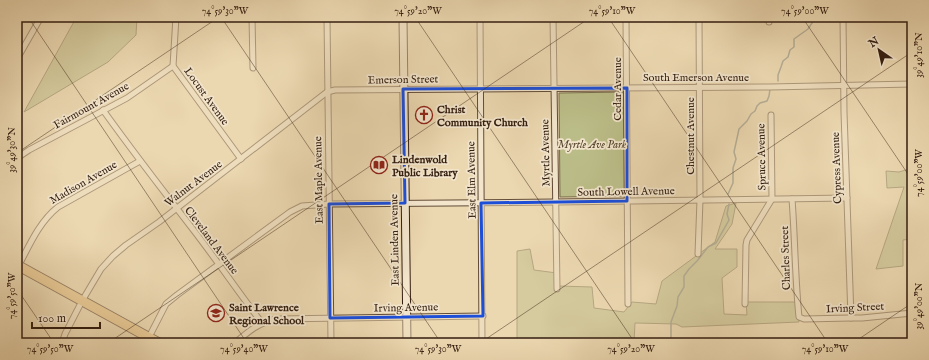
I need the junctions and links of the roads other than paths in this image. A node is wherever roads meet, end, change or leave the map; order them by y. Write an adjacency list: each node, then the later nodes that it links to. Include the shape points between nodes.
1 (41, 17): 11 (street)
2 (176, 17): 12 (street, Locust Avenue)
3 (252, 17): 13 (street)
4 (327, 17): 21 (street, East Maple Avenue)
5 (403, 17): 20 (street, East Linden Avenue)
6 (480, 17): 18 (street, East Elm Avenue)
7 (554, 17): 19 (street, Myrtle Avenue)
8 (626, 17): 17 (street, Cedar Avenue)
9 (699, 17): 16 (street, Chestnut Avenue)
10 (843, 17): 15 (street, Cypress Avenue)
11 (17, 59)
12 (172, 66): 22 (street, Fairmount Avenue, via 127,98); 25 (street, Locust Avenue)
13 (253, 68)
14 (912, 84): 15 (street, South Emerson Avenue)
15 (844, 86): 16 (street, South Emerson Avenue); 27 (street, Cypress Avenue)
16 (700, 87): 17 (street, South Emerson Avenue); 30 (street, Chestnut Avenue)
17 (627, 88): 19 (street, South Emerson Avenue); 31 (street, Cedar Avenue)
18 (480, 89): 19 (street, South Emerson Avenue); 20 (street, Emerson Street); 34 (street, East Elm Avenue)
19 (555, 89): 32 (street, Myrtle Avenue)
20 (403, 90): 21 (street, Emerson Street); 33 (street, East Linden Avenue)
21 (327, 92): 25 (street, Walnut Avenue); 35 (street, East Maple Avenue)
22 (103, 110): 24 (street, Fairmount Avenue); 26 (street, Cleveland Avenue)
23 (771, 115): 28 (street, Spruce Avenue)
24 (17, 158)
25 (240, 159): 36 (street, Walnut Avenue)
26 (140, 161): 36 (street, Cleveland Avenue); 39 (street, Madison Avenue, via 58,206 41,224)
27 (847, 198): 29 (street, South Lowell Avenue); 49 (street, Cypress Avenue)
28 (772, 199): 29 (street, South Lowell Avenue); 30 (street, South Lowell Avenue); 43 (street, via 746,245)
29 (792, 199): 47 (street, Charles Street)
30 (700, 200): 31 (street, South Lowell Avenue); 37 (street, Chestnut Avenue)
31 (627, 201): 32 (street, South Lowell Avenue); 42 (street, Cedar Avenue)
32 (556, 202): 34 (street, South Lowell Avenue); 40 (street, Myrtle Avenue)
33 (405, 203): 34 (street, South Lowell Avenue); 35 (street, South Lowell Avenue); 46 (street, East Linden Avenue)
34 (481, 203): 45 (street, East Elm Avenue)
35 (329, 204): 38 (street, South Lowell Avenue, via 300,207 290,212); 48 (street, East Maple Avenue)
36 (176, 208): 38 (street, Cleveland Avenue); 41 (street, Walnut Avenue, via 113,256 101,269)
37 (698, 254)
38 (219, 265): 50 (street, Cleveland Avenue); 51 (street, via 166,304)
39 (17, 266): 41 (highway)
40 (557, 289)
41 (82, 301): 51 (highway); 52 (street, Walnut Avenue)
42 (628, 304)
43 (745, 304)
44 (912, 313): 49 (street, Irving Street)
45 (482, 316): 46 (street, Irving Avenue); 57 (street, East Elm Avenue)
46 (406, 317): 48 (street, Irving Avenue); 56 (street, East Linden Avenue)
47 (799, 317): 49 (street, Irving Street)
48 (330, 318): 50 (street, Irving Avenue, via 276,319); 55 (street, East Maple Avenue)
49 (851, 318)
50 (262, 323): 54 (street)
51 (147, 340): 53 (highway)
52 (62, 343)
53 (158, 343)
54 (235, 343)
55 (331, 343)
56 (407, 343)
57 (482, 343)

